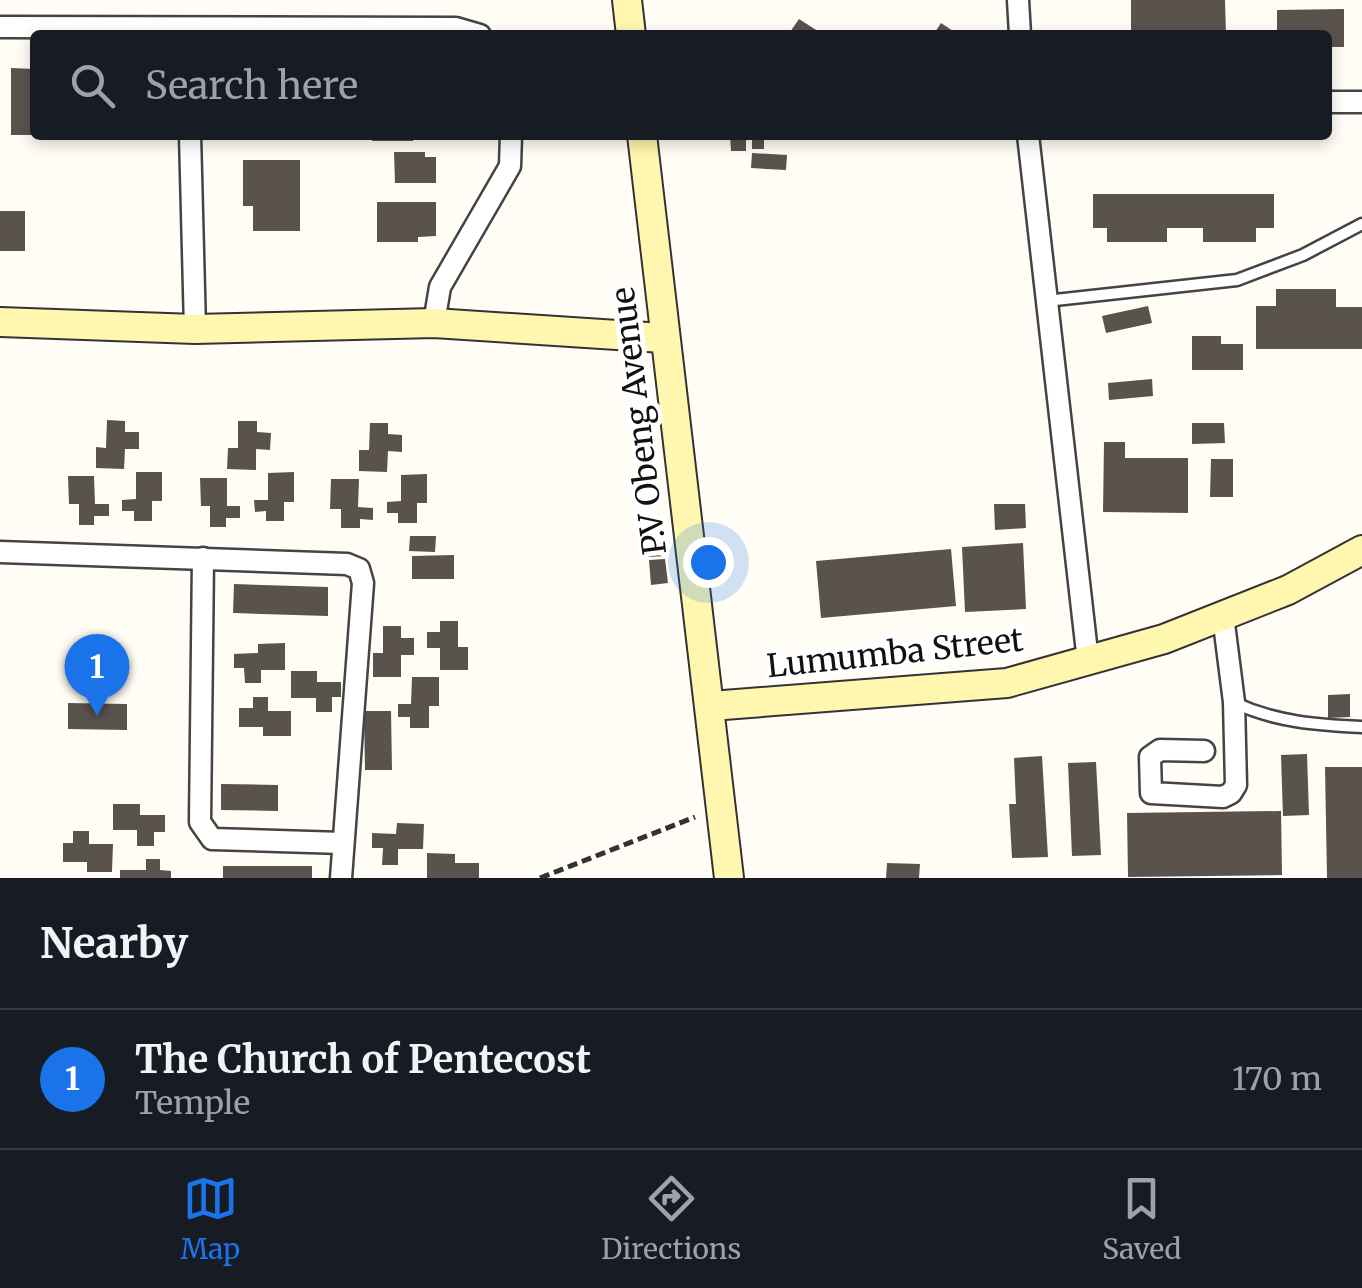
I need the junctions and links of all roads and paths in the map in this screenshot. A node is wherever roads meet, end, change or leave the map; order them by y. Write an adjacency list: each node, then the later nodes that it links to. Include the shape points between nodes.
1 (627, 0): 7 (main road)
2 (1018, 0): 8 (street)
3 (0, 27): 4 (street)
4 (112, 30)
5 (322, 30): 6 (street)
6 (463, 30)
7 (630, 30)
8 (1020, 30)
9 (1332, 102): 10 (street)
10 (1362, 102)
11 (190, 140): 19 (street)
12 (511, 140): 18 (street, via 510,166 440,288)
13 (643, 140): 20 (main road, P.V Obeng Avenue)
14 (1029, 140): 16 (street)
15 (1362, 224): 16 (lane, via 1238,280)
16 (1046, 301): 25 (street)
17 (0, 322): 19 (main road)
18 (434, 324): 19 (main road); 20 (main road)
19 (194, 329)
20 (664, 338): 27 (main road, P.V Obeng Avenue)
21 (1362, 550): 24 (main road, Lumumba Street)
22 (0, 552): 23 (street)
23 (204, 558): 31 (street, via 200,822 212,839); 31 (street, via 359,569)
24 (1223, 616): 25 (main road, Lumumba Street); 26 (street)
25 (1088, 661): 27 (main road, Lumumba Street, via 1008,684)
26 (1234, 702): 28 (lane, via 1262,716); 29 (street, via 1231,793 1150,793 1154,753)
27 (711, 706): 30 (main road, P.V Obeng Avenue)
28 (1362, 727)
29 (1204, 751)
30 (722, 807): 33 (path); 34 (main road, P.V Obeng Avenue)
31 (342, 843): 32 (street)
32 (342, 878)
33 (540, 878)
34 (729, 878)

